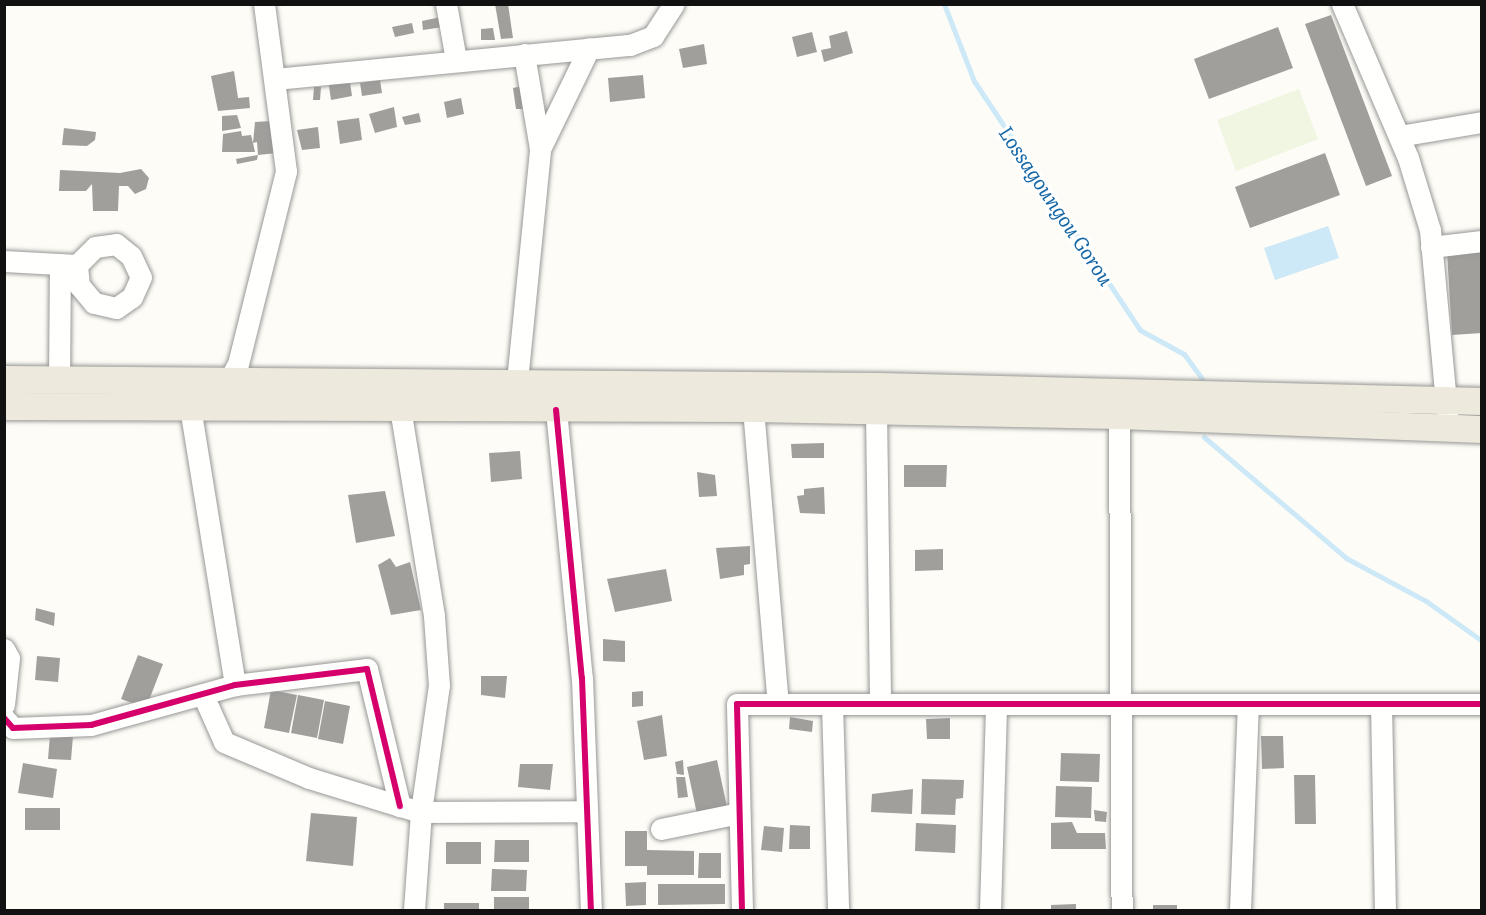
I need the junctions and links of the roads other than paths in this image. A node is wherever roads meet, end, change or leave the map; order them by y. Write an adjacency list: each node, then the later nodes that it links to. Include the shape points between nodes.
1 (264, 4): 8 (street)
2 (446, 4): 7 (street)
3 (674, 4): 5 (street, via 653,36 630,45)
4 (1342, 4): 10 (street)
5 (590, 48): 6 (street); 11 (street)
6 (524, 54): 7 (street); 11 (street)
7 (456, 60): 8 (street)
8 (275, 79): 17 (street, via 286,171 238,364)
9 (1482, 122): 10 (street)
10 (1399, 136): 13 (street)
11 (540, 149): 18 (street)
12 (1482, 241): 13 (street)
13 (1431, 247): 19 (street)
14 (4, 261): 16 (street, via 69,265)
15 (4, 379): 16 (main road)
16 (59, 379): 17 (main road)
17 (229, 380): 18 (main road)
18 (517, 381): 19 (main road)
19 (1448, 401): 20 (main road); 28 (street)
20 (1482, 401)
21 (4, 406): 22 (main road)
22 (190, 407): 23 (main road); 31 (street)
23 (400, 408): 25 (main road); 45 (street, via 438,651 439,685)
24 (753, 408): 25 (main road); 26 (main road); 33 (street)
25 (556, 410): 44 (street, via 578,623)
26 (876, 411): 27 (main road); 35 (street)
27 (1119, 415): 28 (main road); 37 (street)
28 (1447, 429): 29 (main road)
29 (1482, 429)
30 (4, 649): 41 (street, via 9,658)
31 (235, 685): 32 (street); 43 (street, via 367,669)
32 (203, 695): 42 (street, via 91,725 13,728); 43 (street, via 224,742 309,778)
33 (778, 704): 34 (street); 46 (street, via 737,704)
34 (832, 704): 35 (street); 51 (street)
35 (880, 704): 36 (street)
36 (996, 704): 37 (street); 52 (street)
37 (1122, 704): 38 (street); 53 (street)
38 (1248, 704): 39 (street); 54 (street)
39 (1381, 704): 40 (street); 55 (street)
40 (1482, 704)
41 (4, 705)
42 (4, 718)
43 (400, 806): 45 (street)
44 (586, 811): 45 (street); 49 (street)
45 (421, 812): 48 (street)
46 (740, 813): 47 (street); 50 (street)
47 (661, 829)
48 (414, 910)
49 (591, 910)
50 (742, 910)
51 (838, 910)
52 (990, 910)
53 (1122, 910)
54 (1240, 910)
55 (1385, 910)

